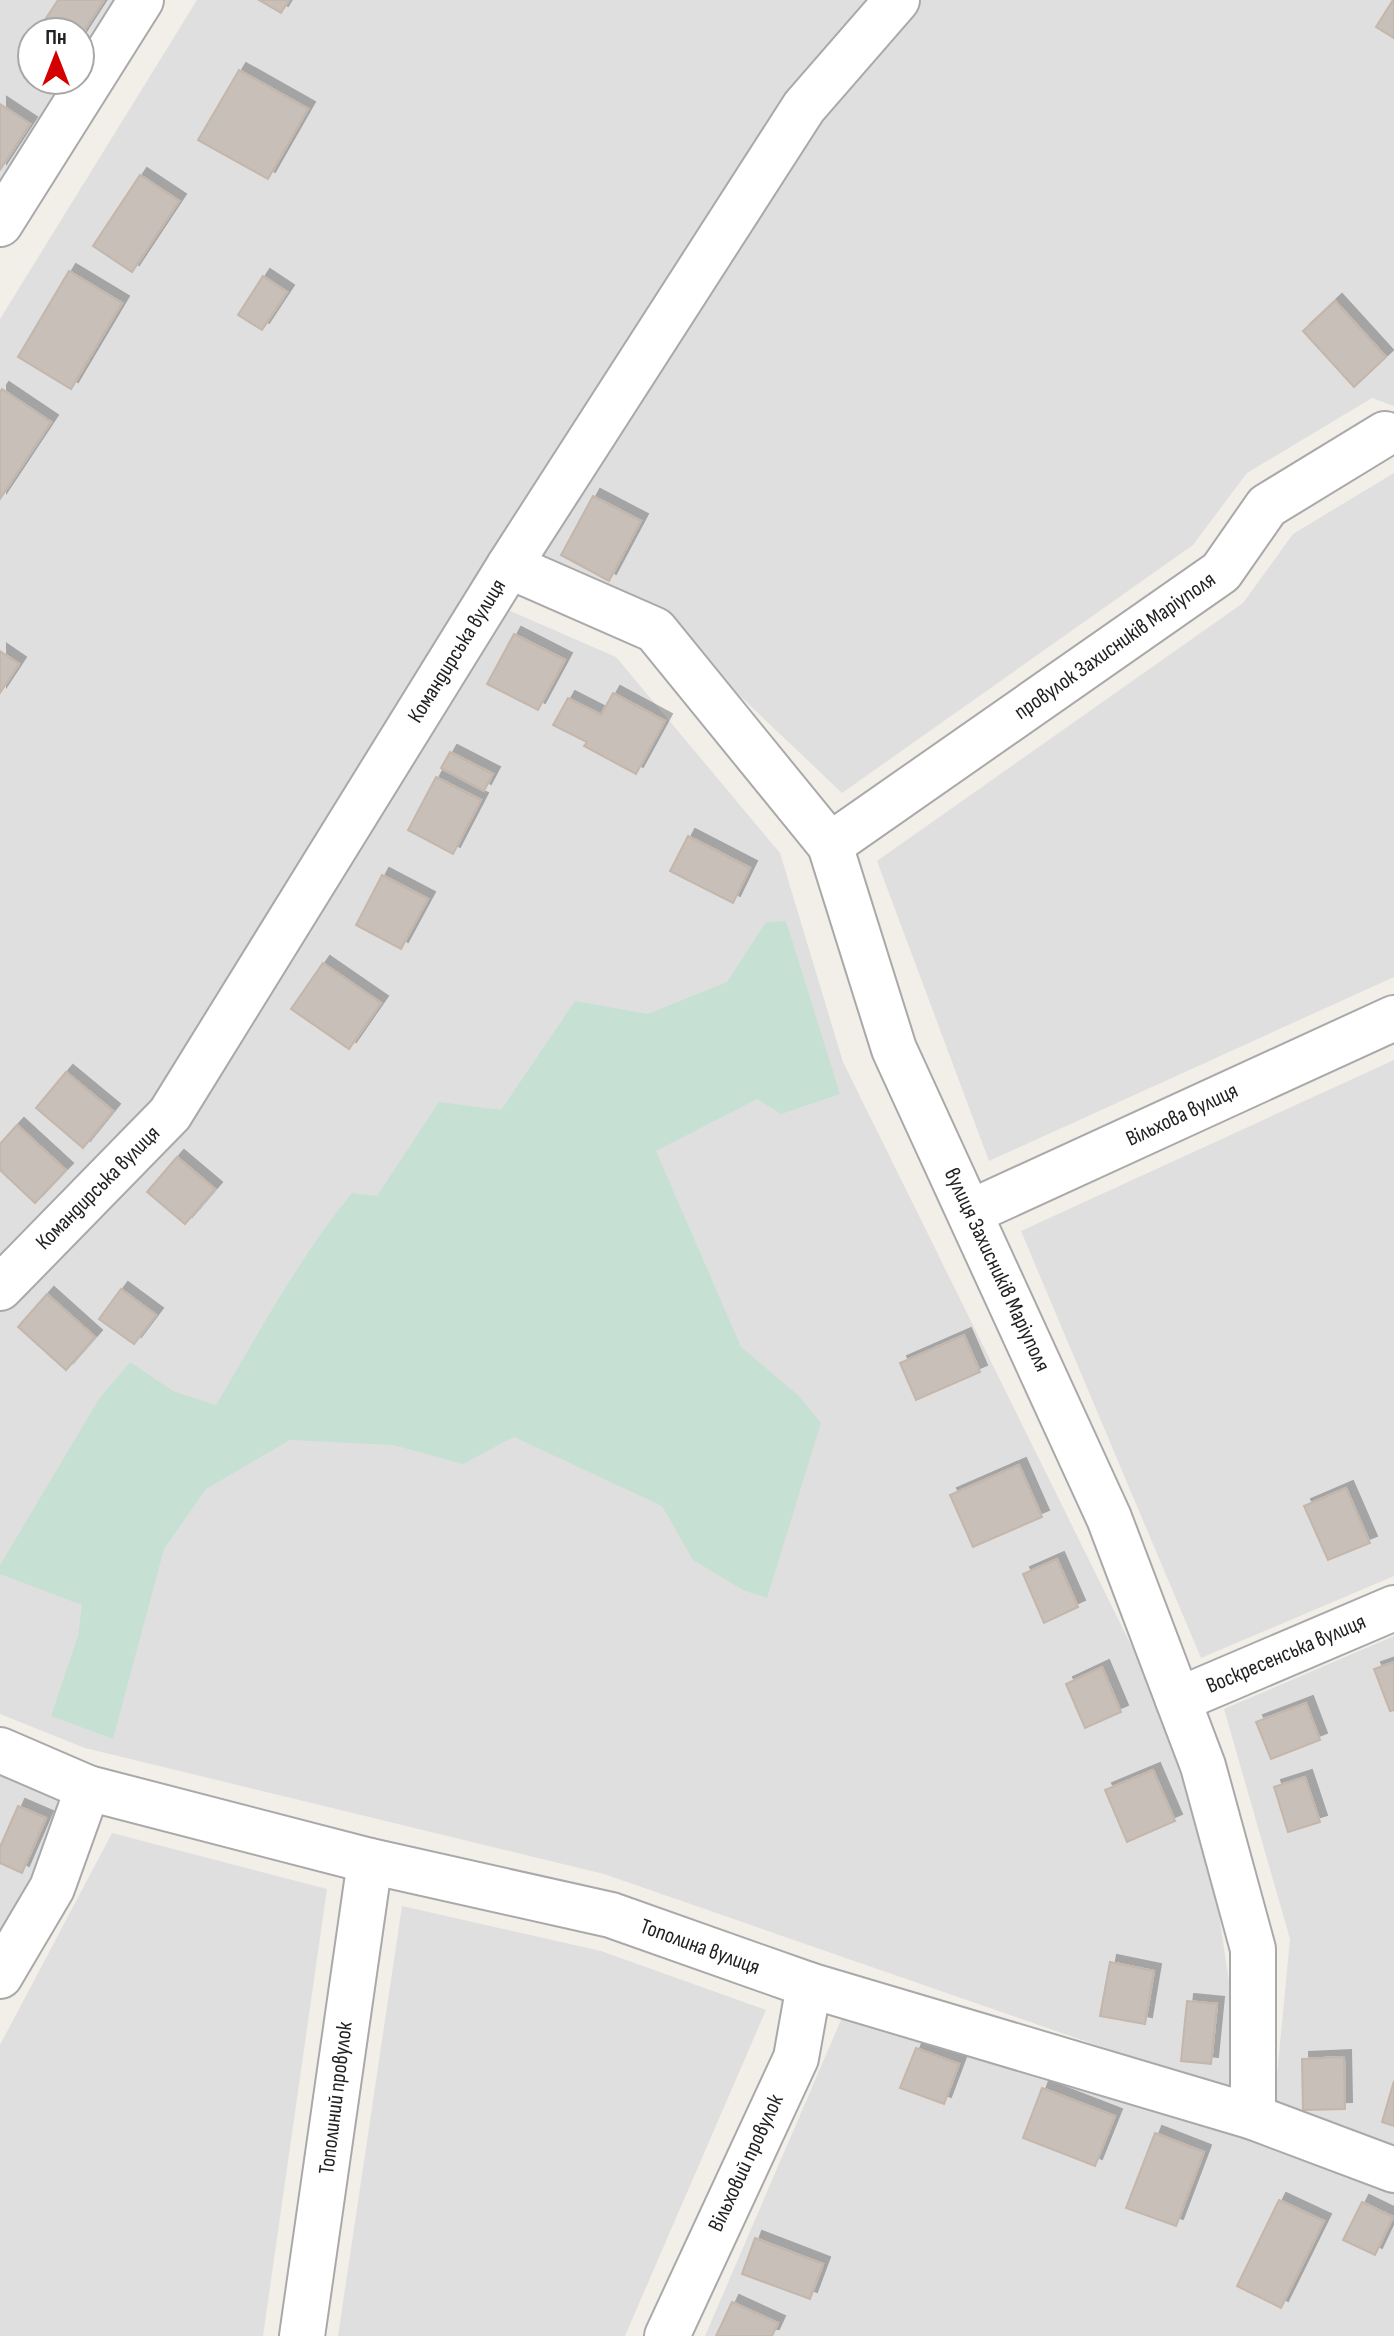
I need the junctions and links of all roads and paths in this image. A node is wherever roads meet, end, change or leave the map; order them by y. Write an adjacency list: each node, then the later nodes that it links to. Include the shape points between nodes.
1 (141, 0): 3 (street)
2 (897, 0): 5 (street, Командирська вулиця, via 804,107)
3 (0, 224)
4 (1385, 434): 6 (street, провулок Захисників Маріуполя, via 1267,506 1221,572)
5 (509, 566): 6 (street, вулиця Захисників Маріуполя, via 655,630); 9 (street, Командирська вулиця, via 170,1114)
6 (830, 845): 8 (street, вулиця Захисників Маріуполя, via 894,1049)
7 (1394, 1018): 8 (street, Вільхова вулиця)
8 (971, 1212): 11 (street, вулиця Захисників Маріуполя, via 1109,1518)
9 (0, 1288)
10 (1394, 1608): 11 (street, Воскресенська вулиця)
11 (1178, 1700): 17 (street, вулиця Захисників Маріуполя, via 1203,1766 1253,1949)
12 (0, 1750): 13 (street, Тополина вулиця)
13 (88, 1788): 14 (street, Тополина вулиця); 15 (street, via 52,1888)
14 (370, 1861): 16 (street, Тополина вулиця, via 611,1915); 19 (street, Тополиний провулок)
15 (0, 1976)
16 (809, 1985): 17 (street, Тополина вулиця); 20 (street, Вільховий провулок, via 796,2058)
17 (1253, 2117): 18 (street, Тополина вулиця)
18 (1394, 2170)
19 (302, 2336)
20 (667, 2336)

